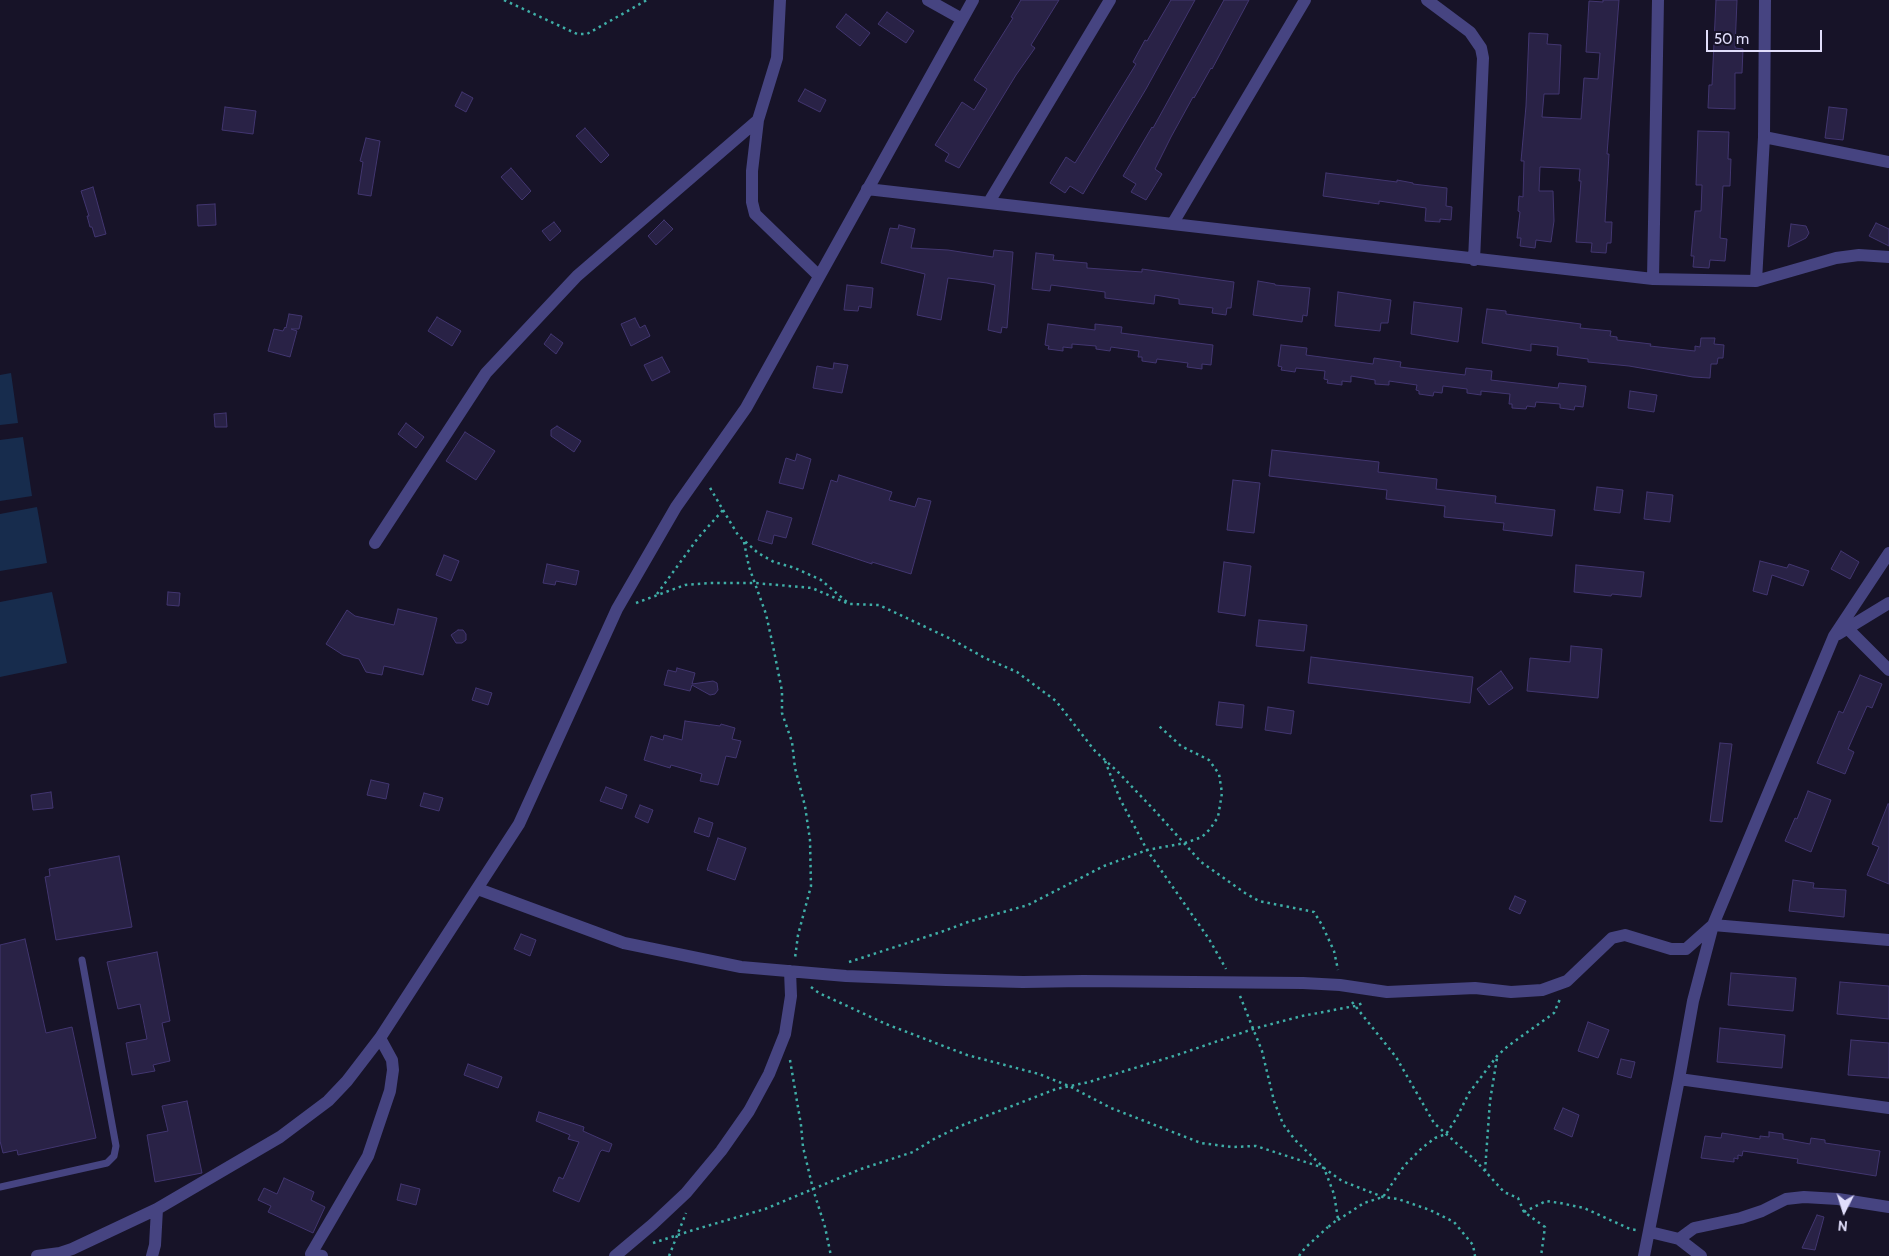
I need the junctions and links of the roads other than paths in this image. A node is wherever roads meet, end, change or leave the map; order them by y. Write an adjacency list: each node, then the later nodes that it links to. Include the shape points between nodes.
1 (780, 0): 10 (street, via 777,58)
2 (928, 0): 9 (street)
3 (973, 0): 9 (street)
4 (1110, 0): 14 (street)
5 (1305, 0): 15 (street)
6 (1427, 0): 17 (street, via 1470,32 1481,48 1483,58)
7 (1658, 0): 19 (street)
8 (1765, 0): 11 (street)
9 (962, 19): 13 (street)
10 (758, 120): 18 (street, via 752,171 755,214); 21 (street, via 577,276 486,373)
11 (1764, 137): 12 (street); 20 (street)
12 (1889, 162)
13 (867, 189): 14 (street); 18 (street)
14 (989, 202): 15 (street)
15 (1173, 223): 17 (street)
16 (1889, 257): 20 (street, via 1859,255 1836,258)
17 (1474, 260): 19 (street)
18 (819, 276): 27 (street, via 746,408 676,507 616,609 519,824)
19 (1653, 280): 20 (street)
20 (1756, 281)
21 (375, 544)
22 (1889, 553): 25 (street)
23 (1889, 603): 24 (street)
24 (1847, 628): 25 (street); 26 (street)
25 (1834, 636): 28 (street)
26 (1889, 670)
27 (478, 889): 31 (street, via 624,942 741,967); 32 (street)
28 (1713, 925): 29 (street); 31 (street, via 1686,949 1671,950 1625,935 1612,938 1567,981 1542,990 1511,992 1475,988 1387,992 1340,985 1023,982); 33 (street, via 1692,1001)
29 (1889, 940)
30 (82, 960): 35 (lane, via 116,1146 114,1156 107,1164)
31 (790, 971): 43 (street, via 791,996 785,1034 769,1074 748,1110 722,1151 679,1200)
32 (380, 1038): 37 (street, via 347,1081 304,1120); 40 (street, via 392,1060 390,1091 368,1156)
33 (1679, 1079): 34 (street); 38 (street)
34 (1889, 1108)
35 (0, 1188)
36 (1889, 1207): 39 (street, via 1838,1199 1786,1199 1741,1218 1694,1228)
37 (157, 1208): 41 (street, via 72,1249); 42 (street)
38 (1650, 1232): 39 (street); 44 (street)
39 (1679, 1239): 45 (street)
40 (314, 1255)
41 (38, 1256)
42 (152, 1256)
43 (615, 1256)
44 (1644, 1256)
45 (1701, 1256)

